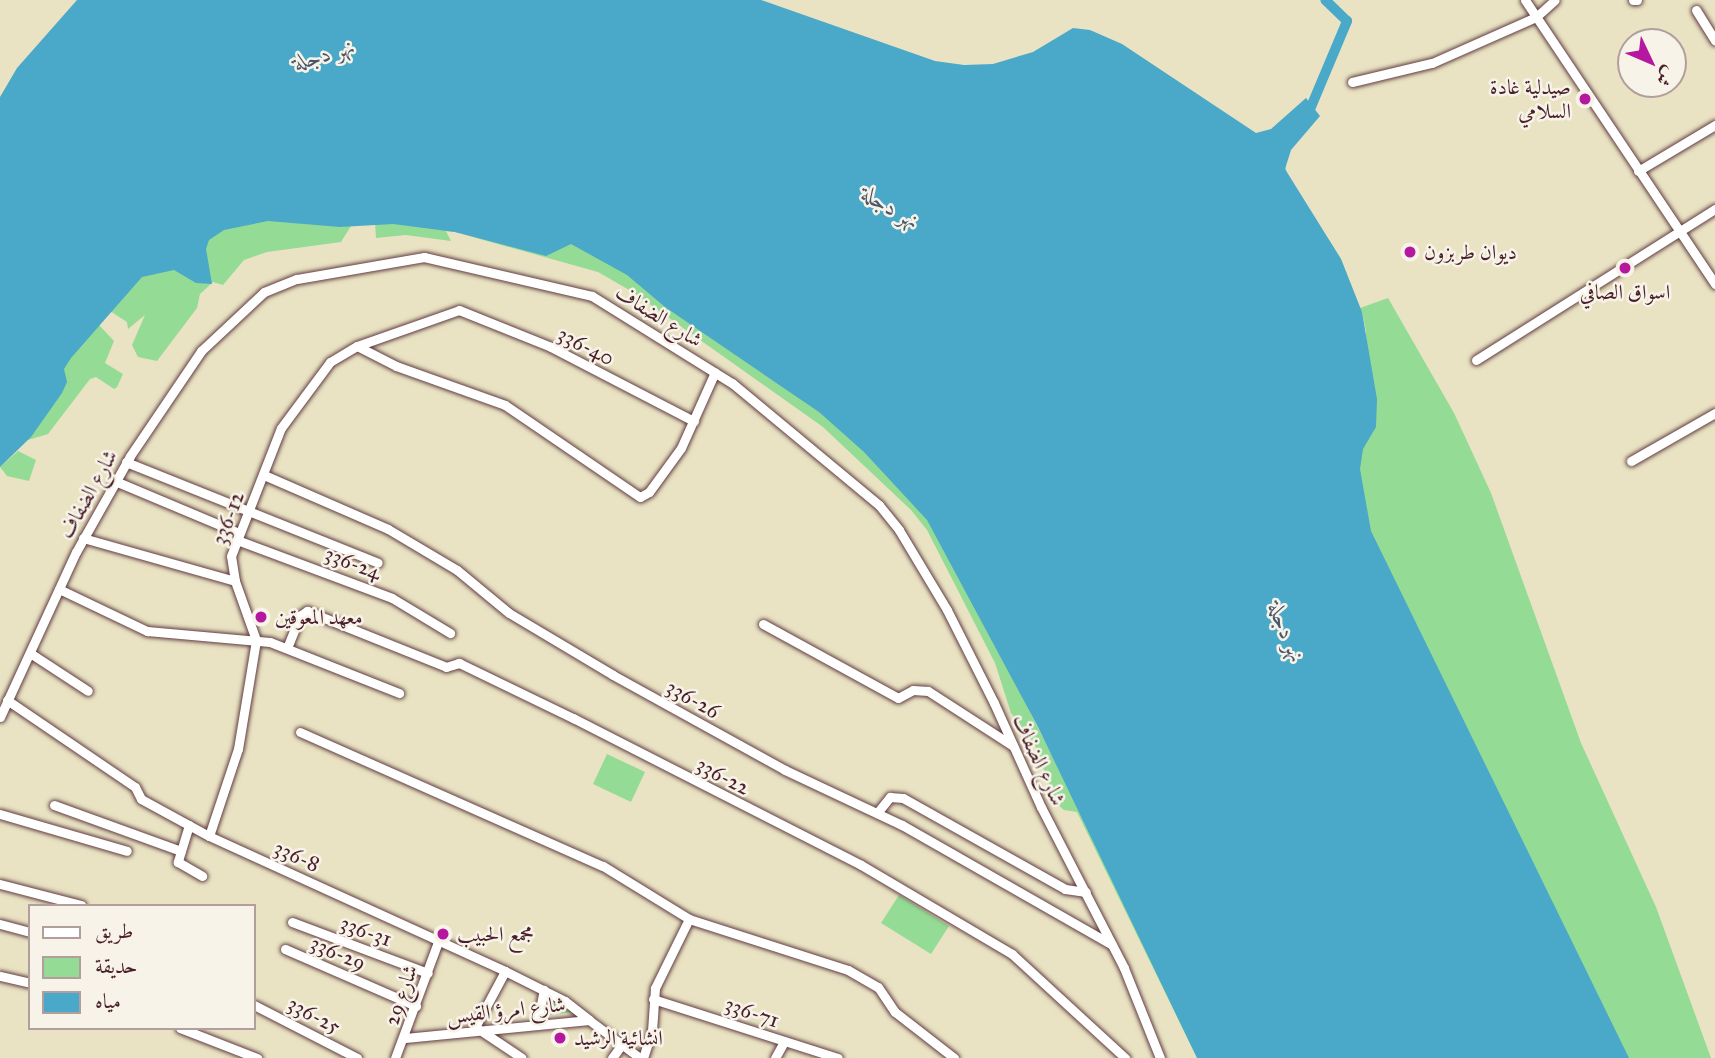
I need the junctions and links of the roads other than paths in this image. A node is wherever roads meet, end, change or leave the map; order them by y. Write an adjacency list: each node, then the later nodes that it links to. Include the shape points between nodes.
1 (1525, 0): 4 (street)
2 (1555, 0): 4 (street)
3 (1696, 10): 5 (street)
4 (1536, 17): 6 (street, via 1432,63); 8 (street)
5 (1715, 41)
6 (1352, 82)
7 (1715, 125): 8 (street)
8 (1638, 171): 10 (street)
9 (1715, 209): 10 (street)
10 (1678, 231): 11 (street); 14 (street)
11 (1715, 284)
12 (459, 310): 13 (street, 336-12); 17 (street, 336-40, via 551,347)
13 (357, 346): 17 (street, via 396,366 505,405 640,496 649,492); 20 (street, 336-12, via 325,367 303,394 275,440)
14 (1476, 360)
15 (715, 372): 17 (street); 19 (street, شارع الضفاف, via 592,296 435,258 407,260 297,279 264,292 201,351); 38 (street, شارع الضفاف, via 888,516 947,610)
16 (1715, 413): 18 (street)
17 (694, 421)
18 (1631, 461)
19 (126, 462): 21 (street, شارع الضفاف); 22 (street)
20 (264, 475): 22 (street, 336-12); 40 (street, 336-26, via 388,529 457,570 509,613 613,675 785,770)
21 (115, 481): 23 (street, 336-24); 24 (street, شارع الضفاف)
22 (247, 512): 23 (street, 336-12); 25 (street, via 320,536)
23 (238, 536): 26 (street, 336-12, via 231,562); 29 (street, 336-24, via 392,598)
24 (83, 538): 26 (street); 27 (street, شارع الضفاف)
25 (378, 563)
26 (235, 581): 30 (street, 336-12)
27 (59, 589): 30 (street, via 146,631); 32 (street, شارع الضفاف)
28 (763, 624): 38 (street, via 898,698 913,690 928,691)
29 (450, 633)
30 (256, 640): 31 (street); 43 (street, 336-12, via 238,749)
31 (287, 648): 34 (street); 72 (street, 336-22, via 300,616 307,611 446,667 459,663 573,718 861,865 1012,954)
32 (30, 653): 33 (street); 35 (street, شارع الضفاف)
33 (88, 691)
34 (399, 693)
35 (7, 700): 36 (street, شارع الضفاف); 42 (street, 336-8, via 135,787 141,799)
36 (0, 717)
37 (300, 732): 50 (street, via 603,866)
38 (1014, 747): 48 (street, شارع الضفاف)
39 (54, 805): 45 (street)
40 (877, 813): 48 (street, via 890,797 903,798 1065,889); 55 (street, 336-26)
41 (0, 814): 44 (street)
42 (189, 825): 43 (street, 336-8); 45 (street)
43 (209, 836): 54 (street, 336-8)
44 (127, 851)
45 (181, 852): 46 (street, via 180,866)
46 (202, 876)
47 (0, 884): 49 (street)
48 (1086, 892): 55 (street, شارع الضفاف)
49 (77, 904)
50 (689, 919): 62 (street); 81 (street, via 864,978 878,987 895,1012)
51 (292, 922): 58 (street, 336-31)
52 (0, 924): 53 (street)
53 (28, 931)
54 (438, 942): 57 (street, 336-8); 58 (street, شارع 29)
55 (1113, 945): 82 (street, شارع الضفاف)
56 (285, 949): 64 (street, 336-29)
57 (505, 971): 61 (street, 336-8); 68 (street)
58 (428, 973): 64 (street, شارع 29)
59 (0, 976): 60 (street)
60 (28, 983)
61 (544, 990): 65 (street, 336-8); 66 (street)
62 (653, 999): 70 (street, 336-71); 78 (street, via 652,1031)
63 (256, 1006): 74 (street, 336-25)
64 (416, 1006): 69 (street, شارع 29)
65 (589, 1020): 66 (street, شارع امرؤ القيس); 71 (street, شارع امرؤ القيس)
66 (537, 1025): 68 (street, شارع امرؤ القيس)
67 (185, 1030): 73 (street)
68 (477, 1031): 69 (street, شارع امرؤ القيس); 76 (street)
69 (405, 1038): 75 (street, شارع 29)
70 (784, 1042): 79 (street); 80 (street, 336-71)
71 (620, 1047): 77 (street); 78 (street, شارع امرؤ القيس)
72 (1121, 1057)
73 (257, 1058)
74 (357, 1058)
75 (395, 1058)
76 (522, 1058)
77 (612, 1058)
78 (641, 1058)
79 (775, 1058)
80 (838, 1058)
81 (954, 1058)
82 (1160, 1058)

